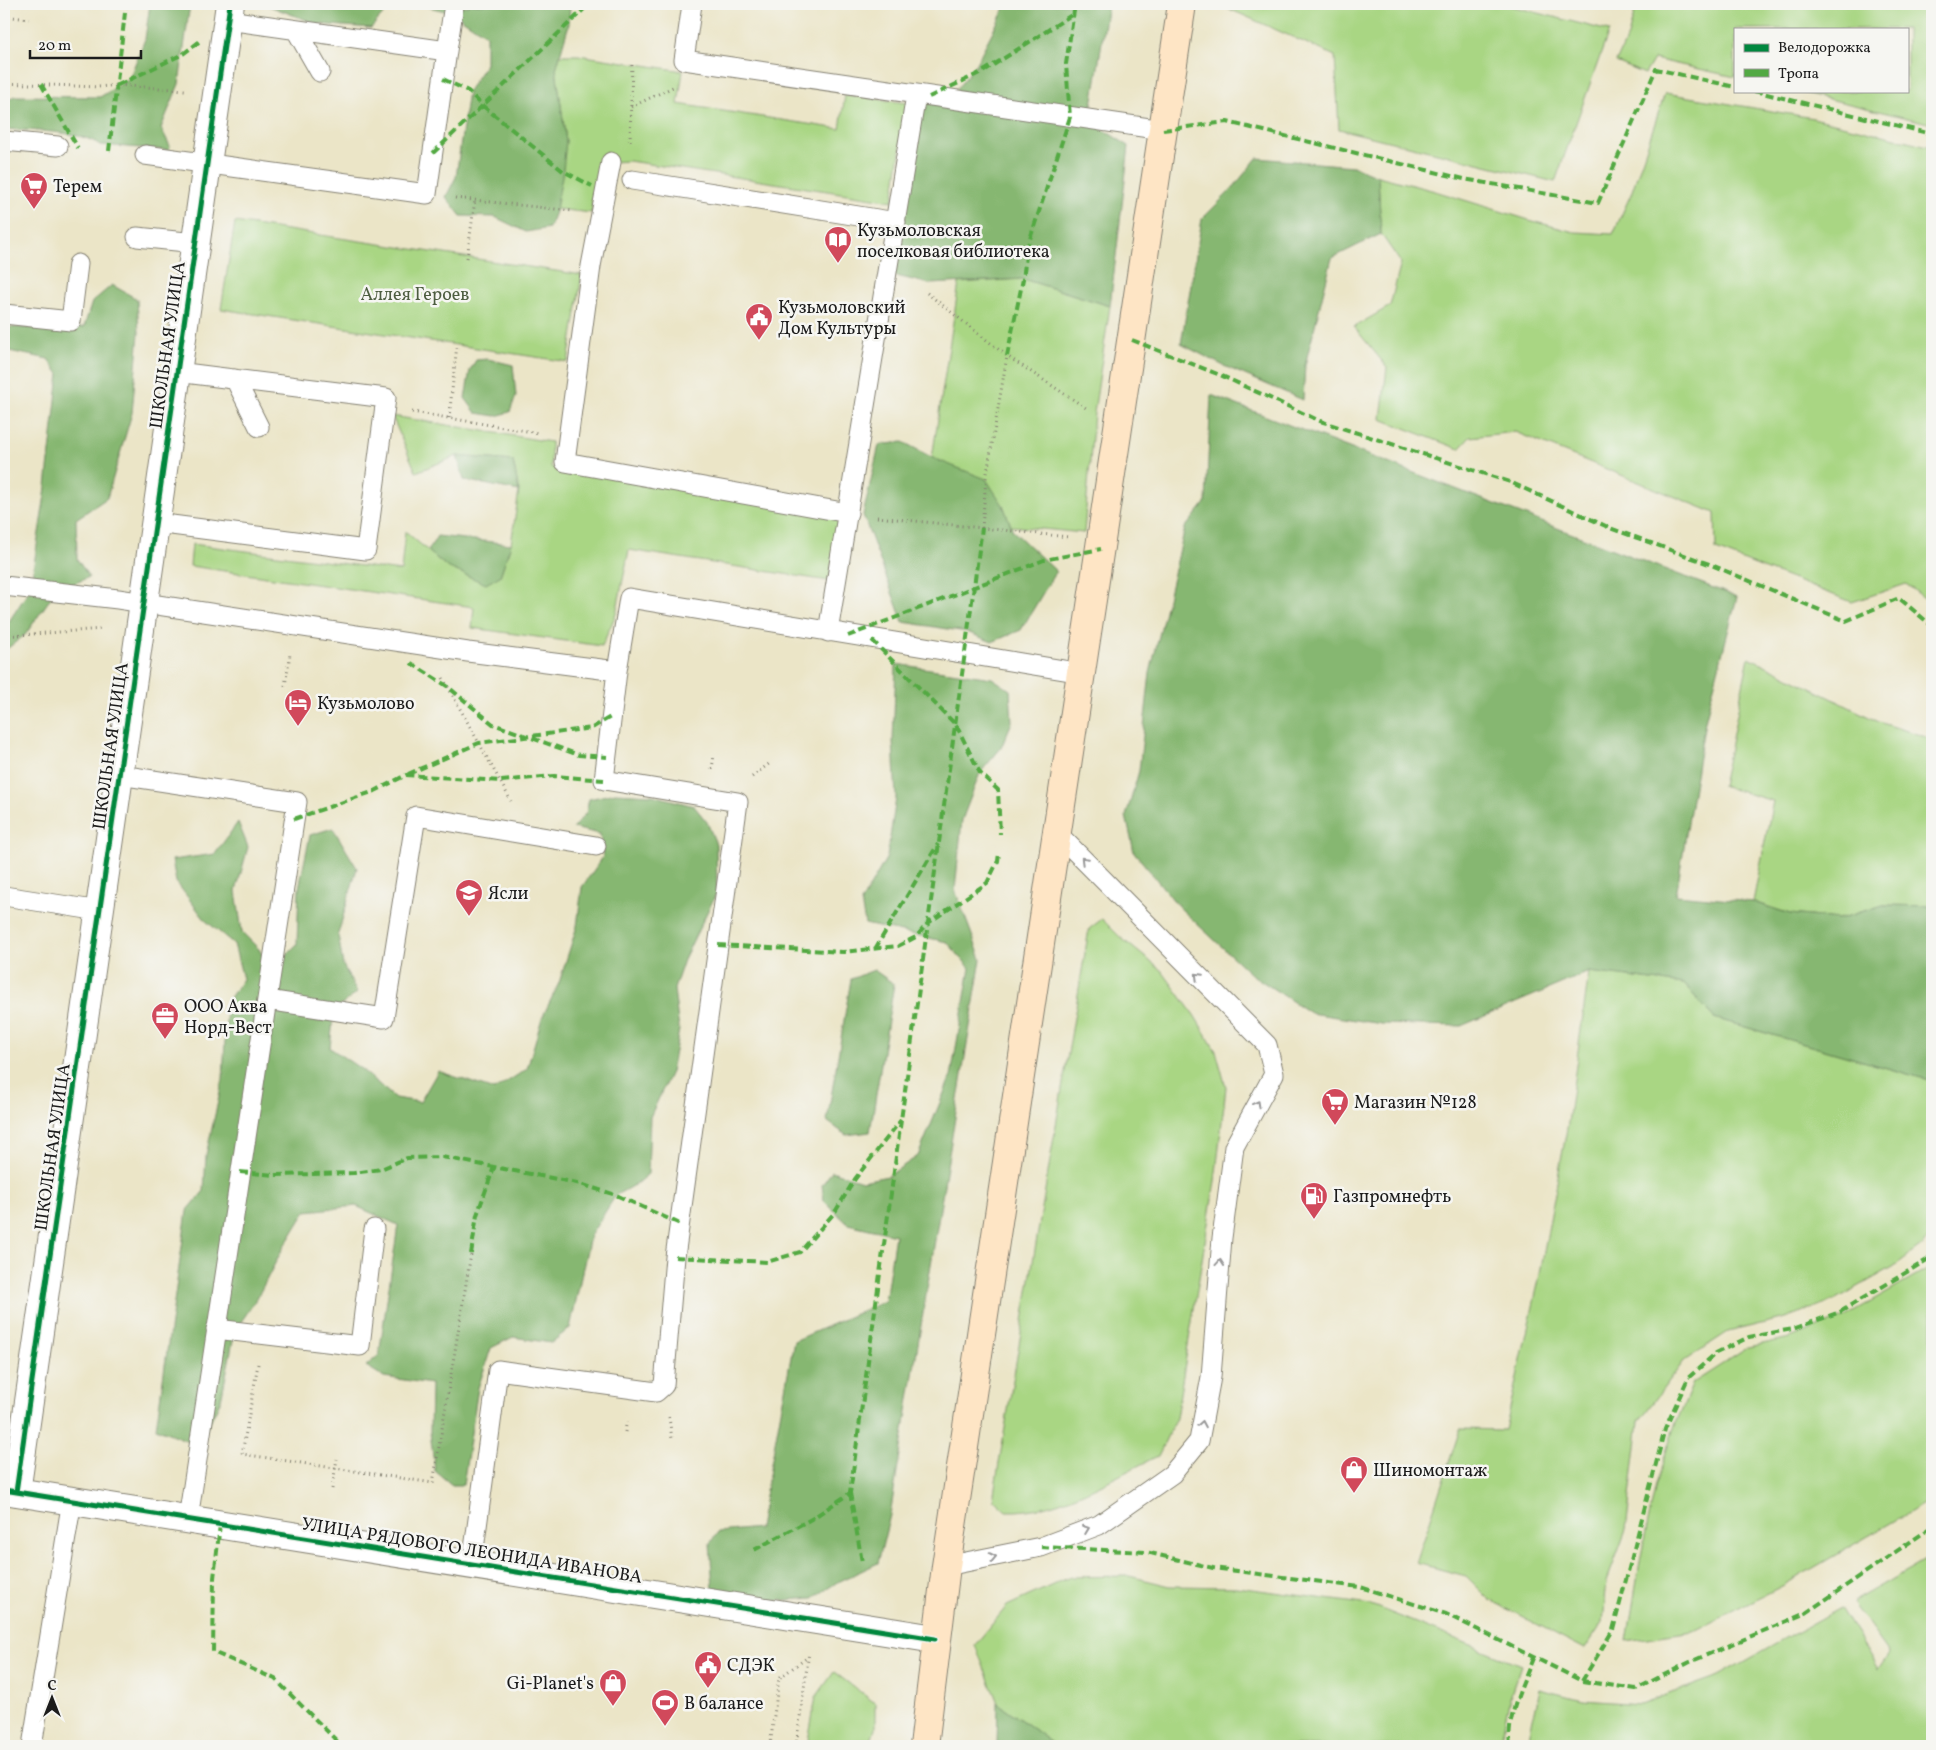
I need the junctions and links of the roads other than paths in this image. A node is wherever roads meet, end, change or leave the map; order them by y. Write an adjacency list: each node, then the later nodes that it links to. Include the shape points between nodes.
1 (454, 4): 6 (lane)
2 (692, 4): 8 (lane, via 684,60)
3 (1182, 4): 9 (main road)
4 (229, 12): 5 (lane); 14 (street, ШКОЛЬНАЯ УЛИЦА)
5 (296, 30): 6 (lane); 7 (lane)
6 (447, 51): 14 (lane, via 427,194)
7 (320, 72)
8 (916, 95): 9 (lane); 16 (lane)
9 (1163, 130): 30 (main road)
10 (4, 141): 11 (lane)
11 (58, 146)
12 (145, 155): 14 (lane)
13 (611, 162): 24 (lane, via 592,266 565,462)
14 (207, 163): 18 (street, ШКОЛЬНАЯ УЛИЦА)
15 (632, 180): 16 (lane)
16 (896, 222): 24 (lane)
17 (137, 237): 18 (lane)
18 (196, 244): 21 (street, ШКОЛЬНАЯ УЛИЦА)
19 (78, 264): 20 (lane, via 71,321)
20 (4, 314)
21 (177, 372): 22 (lane); 25 (street, ШКОЛЬНАЯ УЛИЦА)
22 (235, 379): 23 (lane); 25 (lane, via 386,398 366,550)
23 (259, 427)
24 (848, 513): 28 (lane)
25 (156, 523): 27 (street, ШКОЛЬНАЯ УЛИЦА)
26 (4, 586): 27 (lane)
27 (144, 604): 29 (lane); 31 (street, ШКОЛЬНАЯ УЛИЦА)
28 (828, 632): 29 (lane, via 629,598); 30 (lane)
29 (617, 671): 42 (lane, via 604,780 738,802 675,1257 664,1385 656,1392 498,1370)
30 (1082, 673): 32 (main road)
31 (120, 775): 35 (street, ШКОЛЬНАЯ УЛИЦА); 36 (lane, via 297,802)
32 (1058, 834): 43 (main road); 43 (lane, one-way to 32, via 1041,1547 1099,1525 1172,1474 1199,1441 1211,1377 1222,1238 1234,1147 1274,1074 1267,1045)
33 (596, 846): 36 (lane, via 416,816 384,1018)
34 (4, 896): 35 (lane)
35 (100, 911): 39 (street, ШКОЛЬНАЯ УЛИЦА)
36 (267, 1000): 38 (lane)
37 (374, 1229): 38 (lane, via 360,1346)
38 (216, 1329): 41 (lane)
39 (10, 1491): 40 (street, УЛИЦА РЯДОВОГО ЛЕОНИДА ИВАНОВА)
40 (72, 1500): 41 (street, УЛИЦА РЯДОВОГО ЛЕОНИДА ИВАНОВА); 45 (lane)
41 (188, 1519): 42 (street, УЛИЦА РЯДОВОГО ЛЕОНИДА ИВАНОВА)
42 (472, 1564): 44 (street, УЛИЦА РЯДОВОГО ЛЕОНИДА ИВАНОВА)
43 (946, 1566): 44 (main road)
44 (936, 1639): 46 (main road)
45 (32, 1746)
46 (924, 1746)

